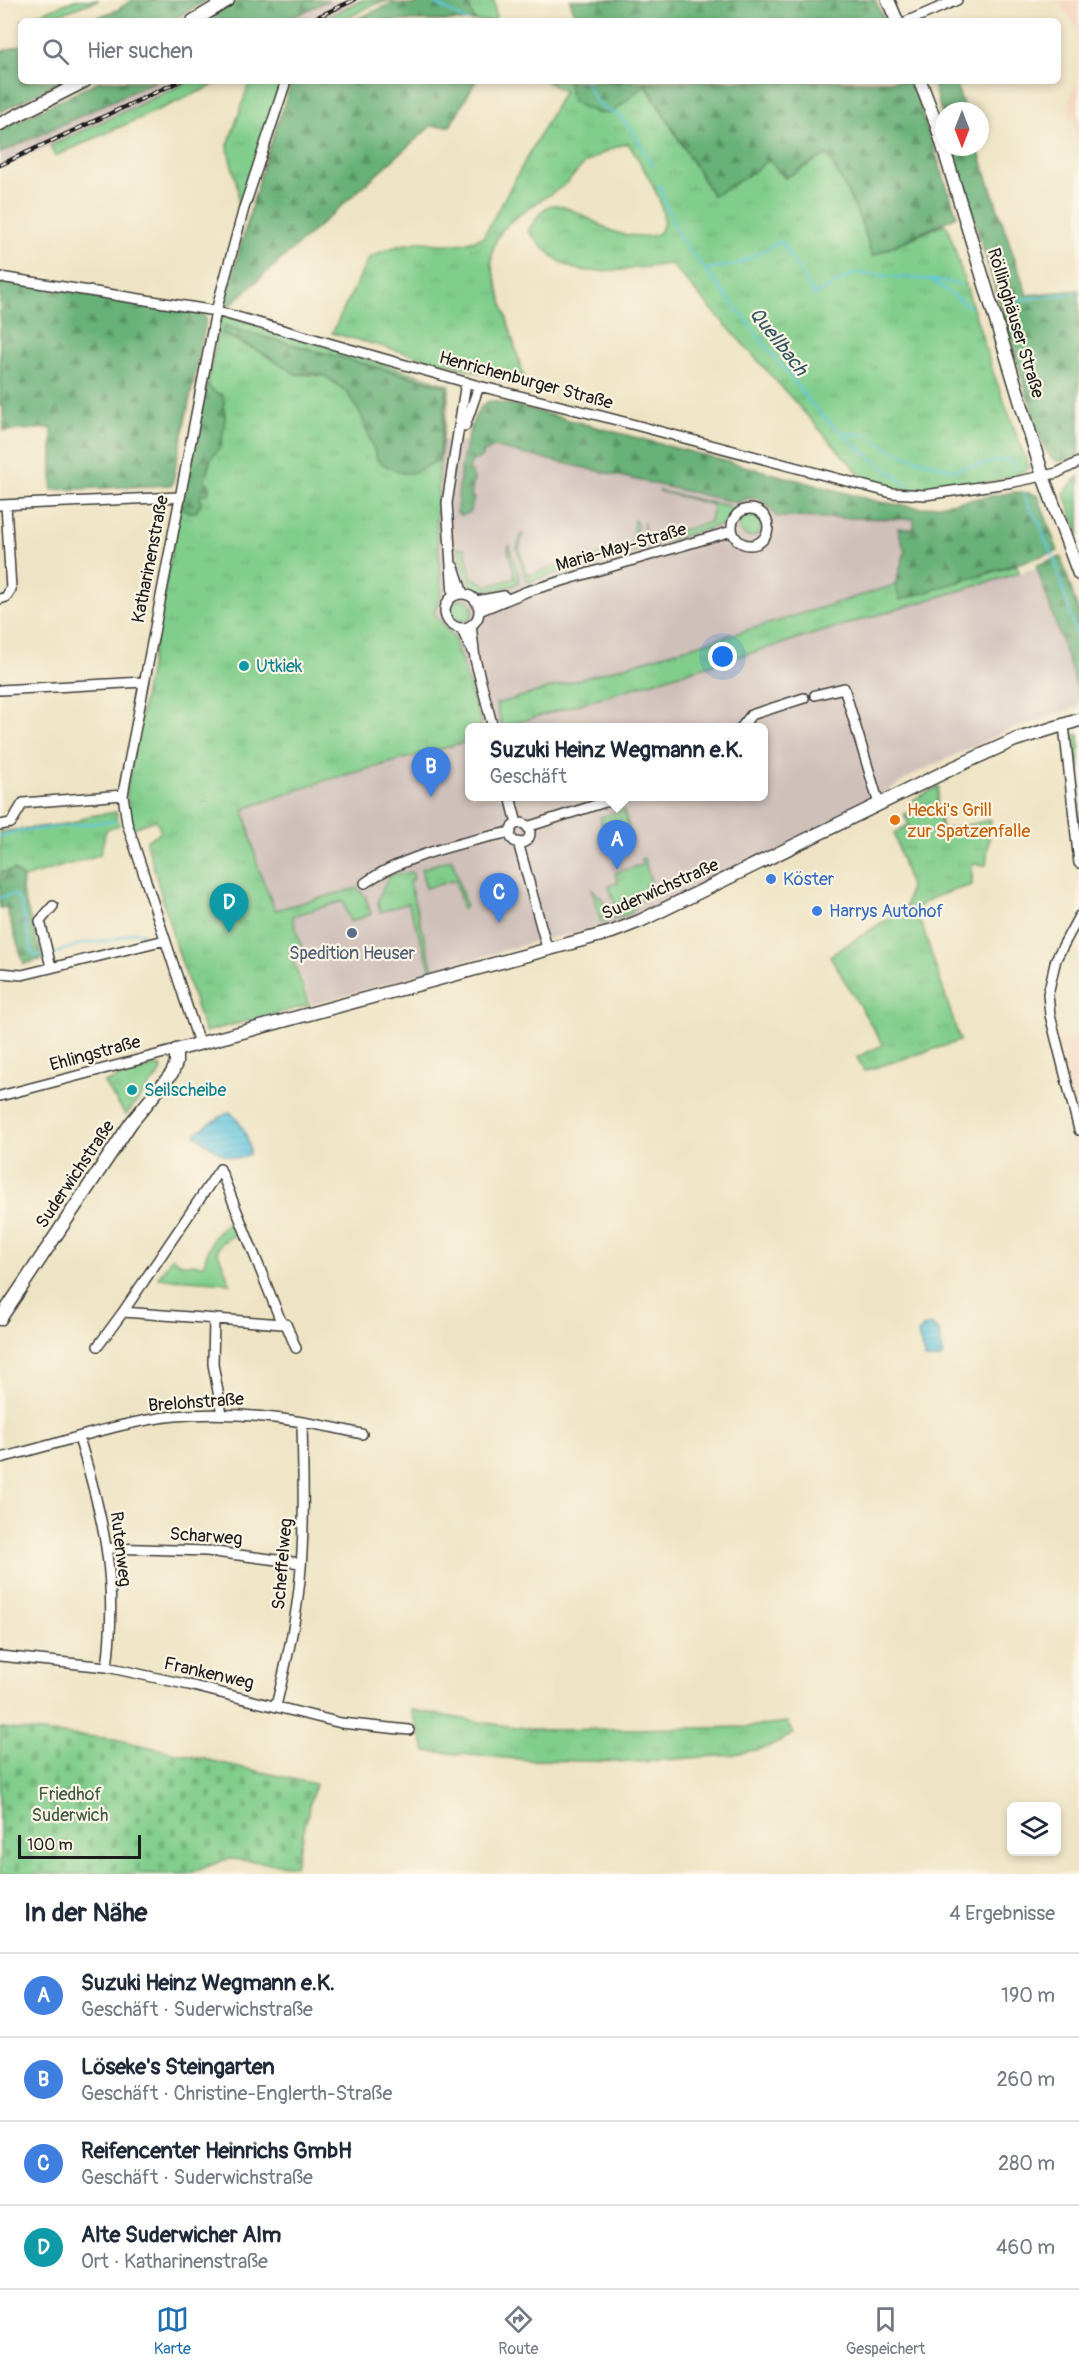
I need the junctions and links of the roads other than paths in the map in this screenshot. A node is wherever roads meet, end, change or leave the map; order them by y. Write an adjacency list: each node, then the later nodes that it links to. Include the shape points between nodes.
1 (228, 0): 4 (main road)
2 (888, 0): 5 (main road)
3 (957, 0): 6 (street)
4 (198, 18)
5 (896, 18)
6 (915, 18)
7 (79, 84): 10 (main road)
8 (285, 84): 12 (street, Katharinenstraße, via 244,208)
9 (921, 84): 17 (main road, Röllinghäuser Straße)
10 (0, 124)
11 (0, 277): 12 (street, Henrichenburger Straße)
12 (216, 310): 13 (street, Henrichenburger Straße); 18 (street, Katharinenstraße)
13 (466, 382): 14 (street, Henrichenburger Straße); 15 (street)
14 (479, 386): 15 (street); 17 (street, Henrichenburger Straße, via 892,493 925,495)
15 (454, 460): 21 (street, via 447,503)
16 (1079, 462): 17 (street, Henrichenburger Straße)
17 (1044, 476): 22 (main road, Röllinghäuser Straße)
18 (178, 497): 19 (street); 30 (street, Katharinenstraße)
19 (3, 505): 25 (street, via 11,589)
20 (732, 531): 26 (street, Maria-May-Straße)
21 (449, 546): 23 (street); 24 (street)
22 (1079, 574)
23 (463, 594): 24 (street); 26 (street)
24 (453, 596): 28 (street, via 446,603 446,616)
25 (0, 599)
26 (478, 606): 27 (street, via 478,616)
27 (471, 625): 28 (street); 29 (street)
28 (460, 628): 29 (street)
29 (475, 659): 35 (street)
30 (143, 682): 31 (street); 38 (street, Katharinenstraße)
31 (0, 690)
32 (815, 695): 41 (street, via 844,688)
33 (804, 698): 36 (street, via 751,716)
34 (1079, 720): 37 (main road, Suderwichstraße)
35 (492, 723)
36 (745, 723)
37 (1064, 725): 41 (main road, Suderwichstraße, via 1015,740); 47 (street)
38 (123, 795): 43 (street, via 23,803 11,823); 51 (street, Katharinenstraße, via 127,823)
39 (511, 801): 42 (street)
40 (609, 801): 44 (street)
41 (879, 804): 52 (main road, Suderwichstraße, via 640,921)
42 (517, 824): 44 (street); 45 (street)
43 (0, 825)
44 (528, 827): 46 (street, via 528,838)
45 (510, 832): 46 (street); 48 (street, via 395,865)
46 (518, 842): 52 (street)
47 (1079, 863)
48 (365, 883)
49 (53, 906): 53 (street, via 40,921)
50 (1079, 916): 58 (street, via 1056,959 1048,994)
51 (165, 940): 53 (street); 55 (street, Katharinenstraße)
52 (547, 948): 55 (main road, Suderwichstraße)
53 (51, 967): 54 (street, via 22,975)
54 (0, 973)
55 (199, 1043): 56 (main road, Ehlingstraße)
56 (176, 1050): 57 (street, Ehlingstraße); 61 (main road, Suderwichstraße, via 172,1073 131,1123)
57 (0, 1096)
58 (1079, 1130)
59 (123, 1312): 60 (street); 62 (street, via 220,1168); 63 (street)
60 (214, 1319): 62 (street); 65 (street, via 213,1364)
61 (0, 1320)
62 (282, 1324): 64 (street, via 286,1324)
63 (98, 1346)
64 (296, 1348)
65 (222, 1414): 66 (street, Brelohstraße); 68 (street, Brelohstraße, via 165,1418)
66 (302, 1422): 67 (street, Brelohstraße); 71 (street, Scheffelweg)
67 (362, 1434)
68 (79, 1438): 69 (street, Brelohstraße); 70 (street, Rutenweg, via 98,1498)
69 (0, 1458)
70 (108, 1548): 71 (street, Scharweg, via 207,1551); 73 (street, Rutenweg, via 111,1633)
71 (301, 1563): 74 (street, Scheffelweg, via 291,1644)
72 (0, 1656): 73 (street, Frankenweg)
73 (107, 1667): 74 (street, Frankenweg)
74 (276, 1706): 75 (street, Frankenweg, via 341,1723)
75 (409, 1730)

